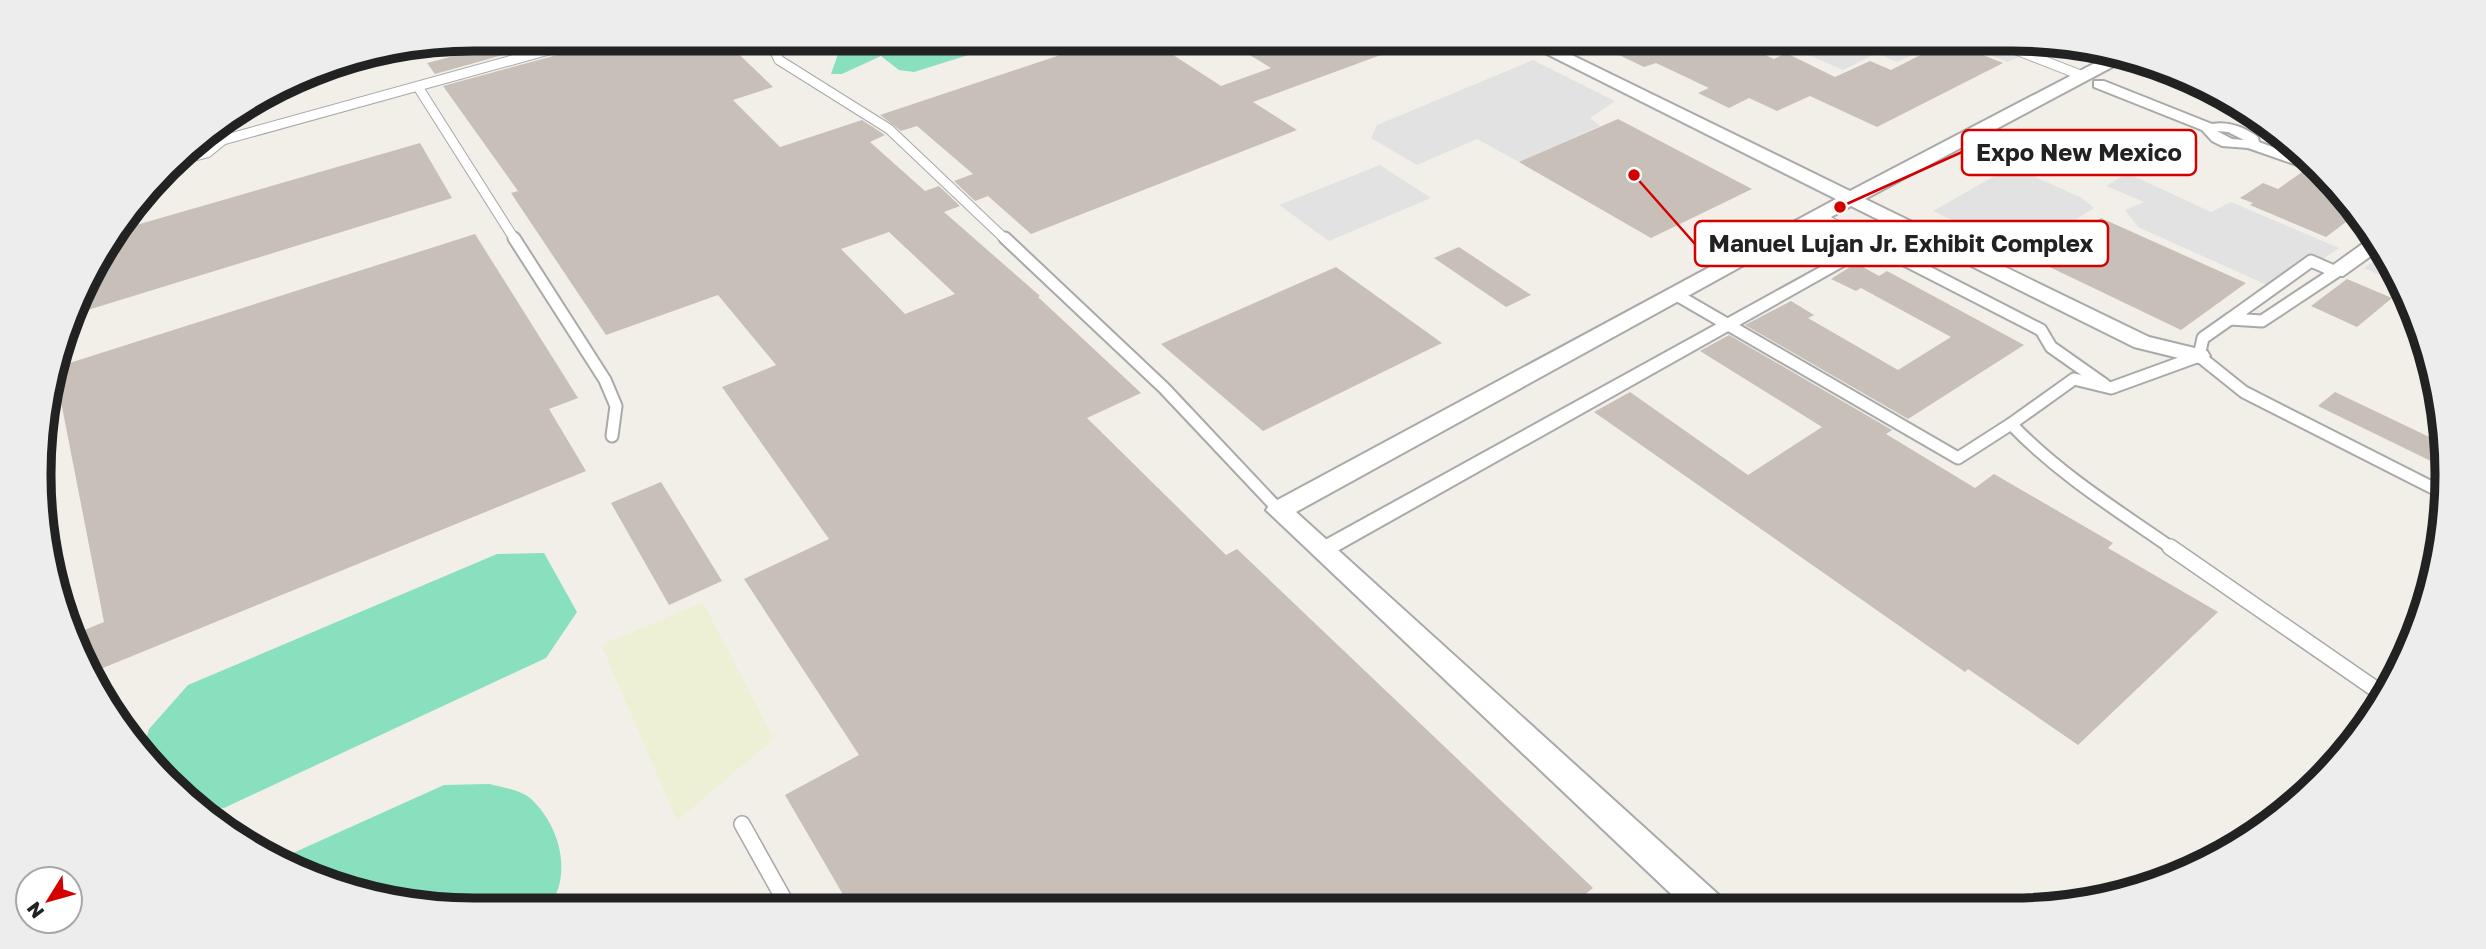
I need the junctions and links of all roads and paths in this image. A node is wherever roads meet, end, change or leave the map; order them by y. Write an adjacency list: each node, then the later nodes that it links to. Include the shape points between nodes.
1 (547, 51): 7 (lane)
2 (775, 51): 26 (lane, via 779,60 890,129 1164,388)
3 (1549, 51): 12 (street)
4 (2020, 51): 6 (lane)
5 (2113, 63): 6 (street)
6 (2091, 80): 11 (street, via 2211,128 2246,134 2253,140 2249,143); 12 (street)
7 (418, 88): 8 (lane); 24 (lane, via 605,380 616,406)
8 (223, 140): 9 (lane); 10 (lane)
9 (214, 141)
10 (195, 156)
11 (2297, 161)
12 (1850, 199): 13 (street); 21 (street, via 2142,342)
13 (1819, 216): 15 (lane); 18 (street)
14 (1893, 232): 15 (street)
15 (1873, 243): 20 (street); 22 (lane, via 2041,330 2051,347)
16 (2369, 247): 17 (street)
17 (2336, 272): 19 (lane, via 2262,321); 19 (lane, via 2311,261)
18 (1675, 294): 20 (lane); 26 (street)
19 (2229, 319): 21 (lane, via 2203,338)
20 (1726, 324): 23 (lane, via 1958,458); 27 (street)
21 (2199, 356): 22 (lane); 25 (lane, via 2244,392)
22 (2111, 388): 23 (lane, via 2074,379)
23 (2011, 424): 28 (lane, via 2079,484)
24 (612, 436)
25 (2434, 489)
26 (1279, 510): 27 (street)
27 (1323, 550): 31 (street)
28 (2376, 689)
29 (742, 824): 30 (lane)
30 (783, 898)
31 (1698, 898)

